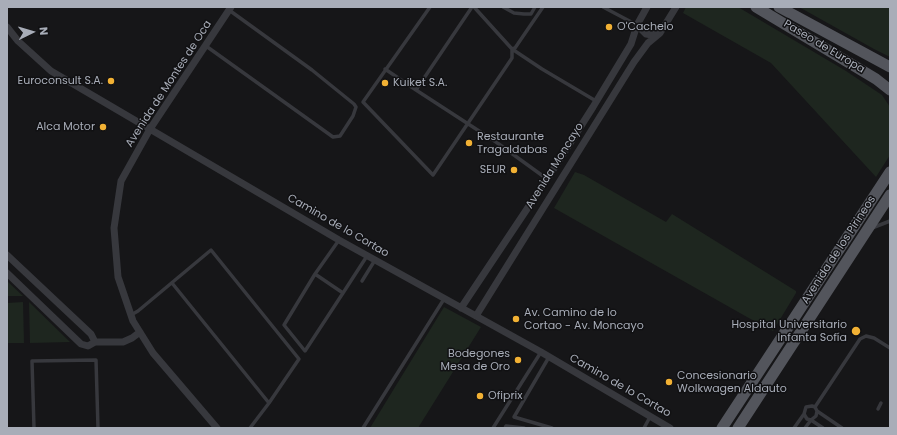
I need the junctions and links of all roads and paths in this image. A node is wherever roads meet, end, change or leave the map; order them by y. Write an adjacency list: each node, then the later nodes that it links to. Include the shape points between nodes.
1 (430, 7): 18 (lane)
2 (473, 7): 16 (lane); 19 (lane)
3 (503, 7): 4 (lane, via 514,13 531,14)
4 (535, 7)
5 (543, 7): 16 (lane)
6 (603, 7): 12 (lane)
7 (647, 7): 12 (street, Avenida Moncayo)
8 (676, 7): 14 (street, Avenida Moncayo)
9 (756, 7): 20 (main road, Paseo de Europa)
10 (778, 7): 17 (main road, Paseo de Europa)
11 (230, 9): 15 (street, Avenida de Montes de Oca); 15 (lane, via 354,104 355,112 340,136 333,137)
12 (637, 25): 14 (street, via 646,34); 21 (street, Avenida Moncayo, via 631,44)
13 (7, 27): 23 (street, Camino de lo Cortao, via 18,41 51,71)
14 (660, 33): 26 (street, Avenida Moncayo, via 648,43 634,62)
15 (206, 46): 23 (street, Avenida de Montes de Oca)
16 (512, 49): 21 (lane); 22 (lane, via 512,58)
17 (890, 67)
18 (386, 69): 19 (lane); 22 (lane, via 363,102 433,175)
19 (416, 90): 22 (lane)
20 (890, 90)
21 (596, 101): 25 (street, Avenida Moncayo)
22 (468, 124): 25 (lane)
23 (150, 129): 30 (street, Camino de lo Cortao); 41 (street, Avenida de Montes de Oca, via 121,182 114,228 118,277)
24 (890, 172): 67 (main road, Avenida de los Pirineos)
25 (547, 179): 26 (street); 40 (street, Avenida Moncayo)
26 (556, 186): 42 (street, Avenida Moncayo)
27 (890, 195): 29 (main road, Avenida de los Pirineos)
28 (890, 222): 29 (lane)
29 (866, 231): 68 (main road, Avenida de los Pirineos)
30 (339, 240): 32 (street, Camino de lo Cortao); 35 (lane)
31 (7, 255): 44 (street, via 91,334)
32 (367, 256): 33 (street, Camino de lo Cortao); 38 (lane)
33 (375, 260): 36 (lane); 39 (street, Camino de lo Cortao)
34 (7, 273): 44 (street, via 81,344 88,346)
35 (315, 274): 38 (lane); 38 (lane, via 284,325 305,351)
36 (362, 281)
37 (172, 283): 41 (lane); 48 (lane); 48 (lane, via 211,250 299,359)
38 (343, 293)
39 (444, 299): 40 (street, Camino de lo Cortao); 60 (lane)
40 (461, 308): 42 (street, Camino de lo Cortao)
41 (131, 315): 43 (street, Avenida de Montes de Oca)
42 (476, 316): 46 (street, Camino de lo Cortao)
43 (140, 332): 44 (street, via 124,342); 58 (street, Avenida de Montes de Oca, via 153,353)
44 (95, 342)
45 (890, 348): 50 (lane, via 874,338 866,336 860,339)
46 (541, 352): 47 (street, Camino de lo Cortao); 61 (lane)
47 (549, 357): 54 (street, Camino de lo Cortao); 64 (lane, via 514,417)
48 (269, 403): 59 (lane)
49 (881, 403): 51 (lane)
50 (815, 407): 52 (lane); 53 (lane, via 806,407)
51 (878, 409)
52 (817, 411): 55 (lane); 72 (lane)
53 (804, 414): 55 (lane); 69 (lane)
54 (650, 416): 65 (lane); 66 (street, Camino de lo Cortao)
55 (811, 420): 70 (lane); 71 (lane)
56 (34, 428): 57 (lane, via 32,361 96,360)
57 (98, 428)
58 (217, 428)
59 (250, 428)
60 (363, 428)
61 (493, 428)
62 (504, 428): 63 (lane)
63 (524, 428)
64 (552, 428)
65 (644, 428)
66 (670, 428)
67 (722, 428)
68 (738, 428)
69 (794, 428)
70 (805, 428)
71 (823, 428)
72 (842, 428)

